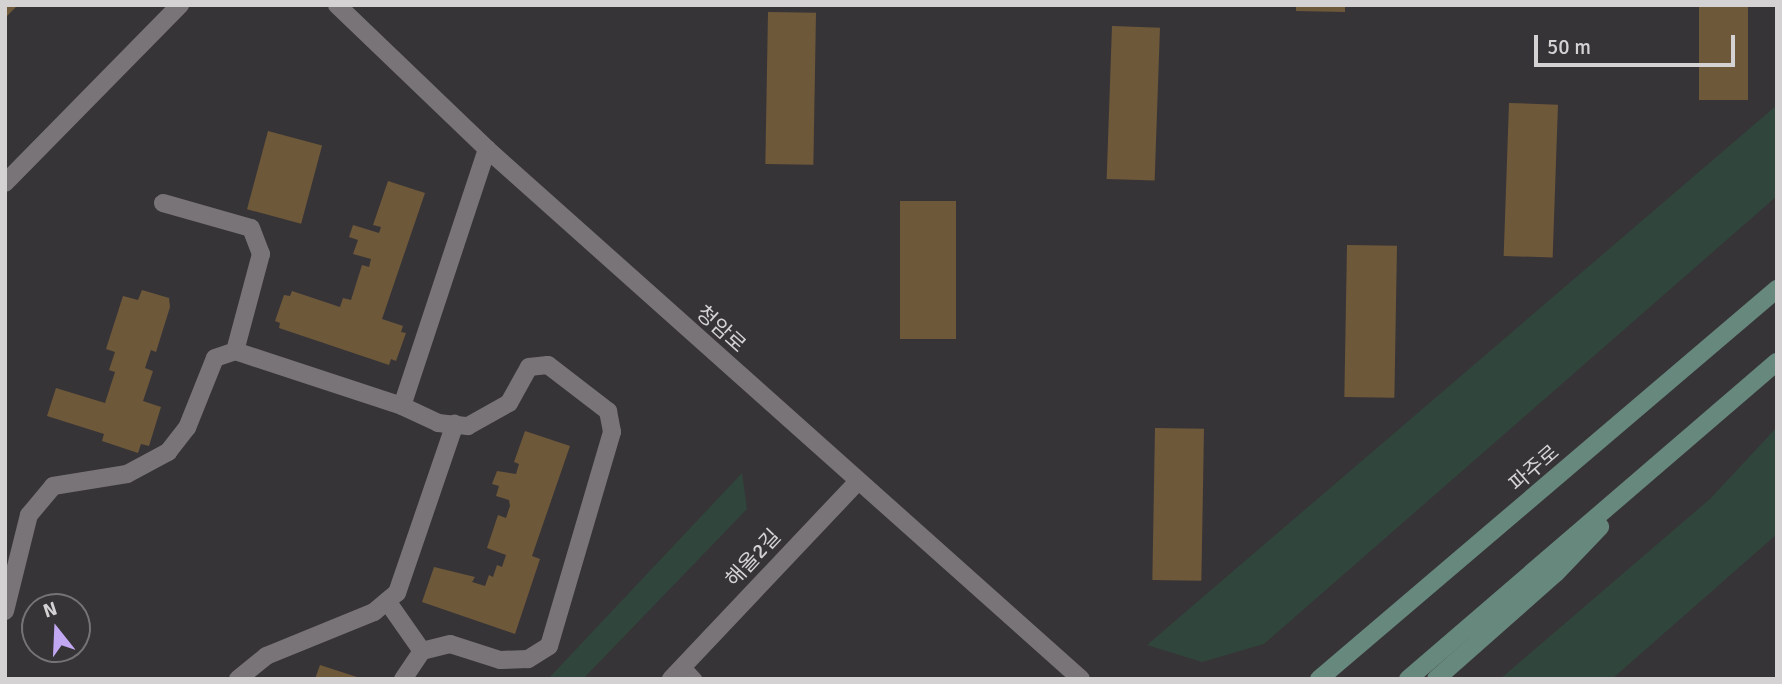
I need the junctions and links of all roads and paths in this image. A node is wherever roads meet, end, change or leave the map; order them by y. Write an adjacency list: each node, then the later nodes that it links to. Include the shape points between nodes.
1 (180, 5): 4 (street)
2 (337, 5): 3 (street, 청암로)
3 (487, 149): 9 (street); 12 (street, 청암로)
4 (5, 183)
5 (163, 204): 7 (street, via 251,228 261,254)
6 (1777, 289): 20 (main road, 파주로)
7 (235, 351): 9 (street); 14 (street, via 215,358 187,428 168,452 127,474 53,486 29,515)
8 (1777, 362): 11 (main road)
9 (402, 406): 10 (street, via 438,423)
10 (455, 425): 13 (street, via 397,593); 15 (street, via 468,426 509,403 529,367 548,365 608,411 612,432 549,646 528,659 500,660 450,644)
11 (1673, 451): 21 (main road); 22 (main road, via 1556,573)
12 (857, 482): 16 (street, 해올2길); 19 (street, 청암로)
13 (387, 601): 15 (street); 17 (street, via 374,612 266,656)
14 (5, 611)
15 (422, 651): 18 (street)
16 (683, 675)
17 (237, 679)
18 (403, 679)
19 (1081, 679)
20 (1319, 679)
21 (1408, 679)
22 (1436, 679)

